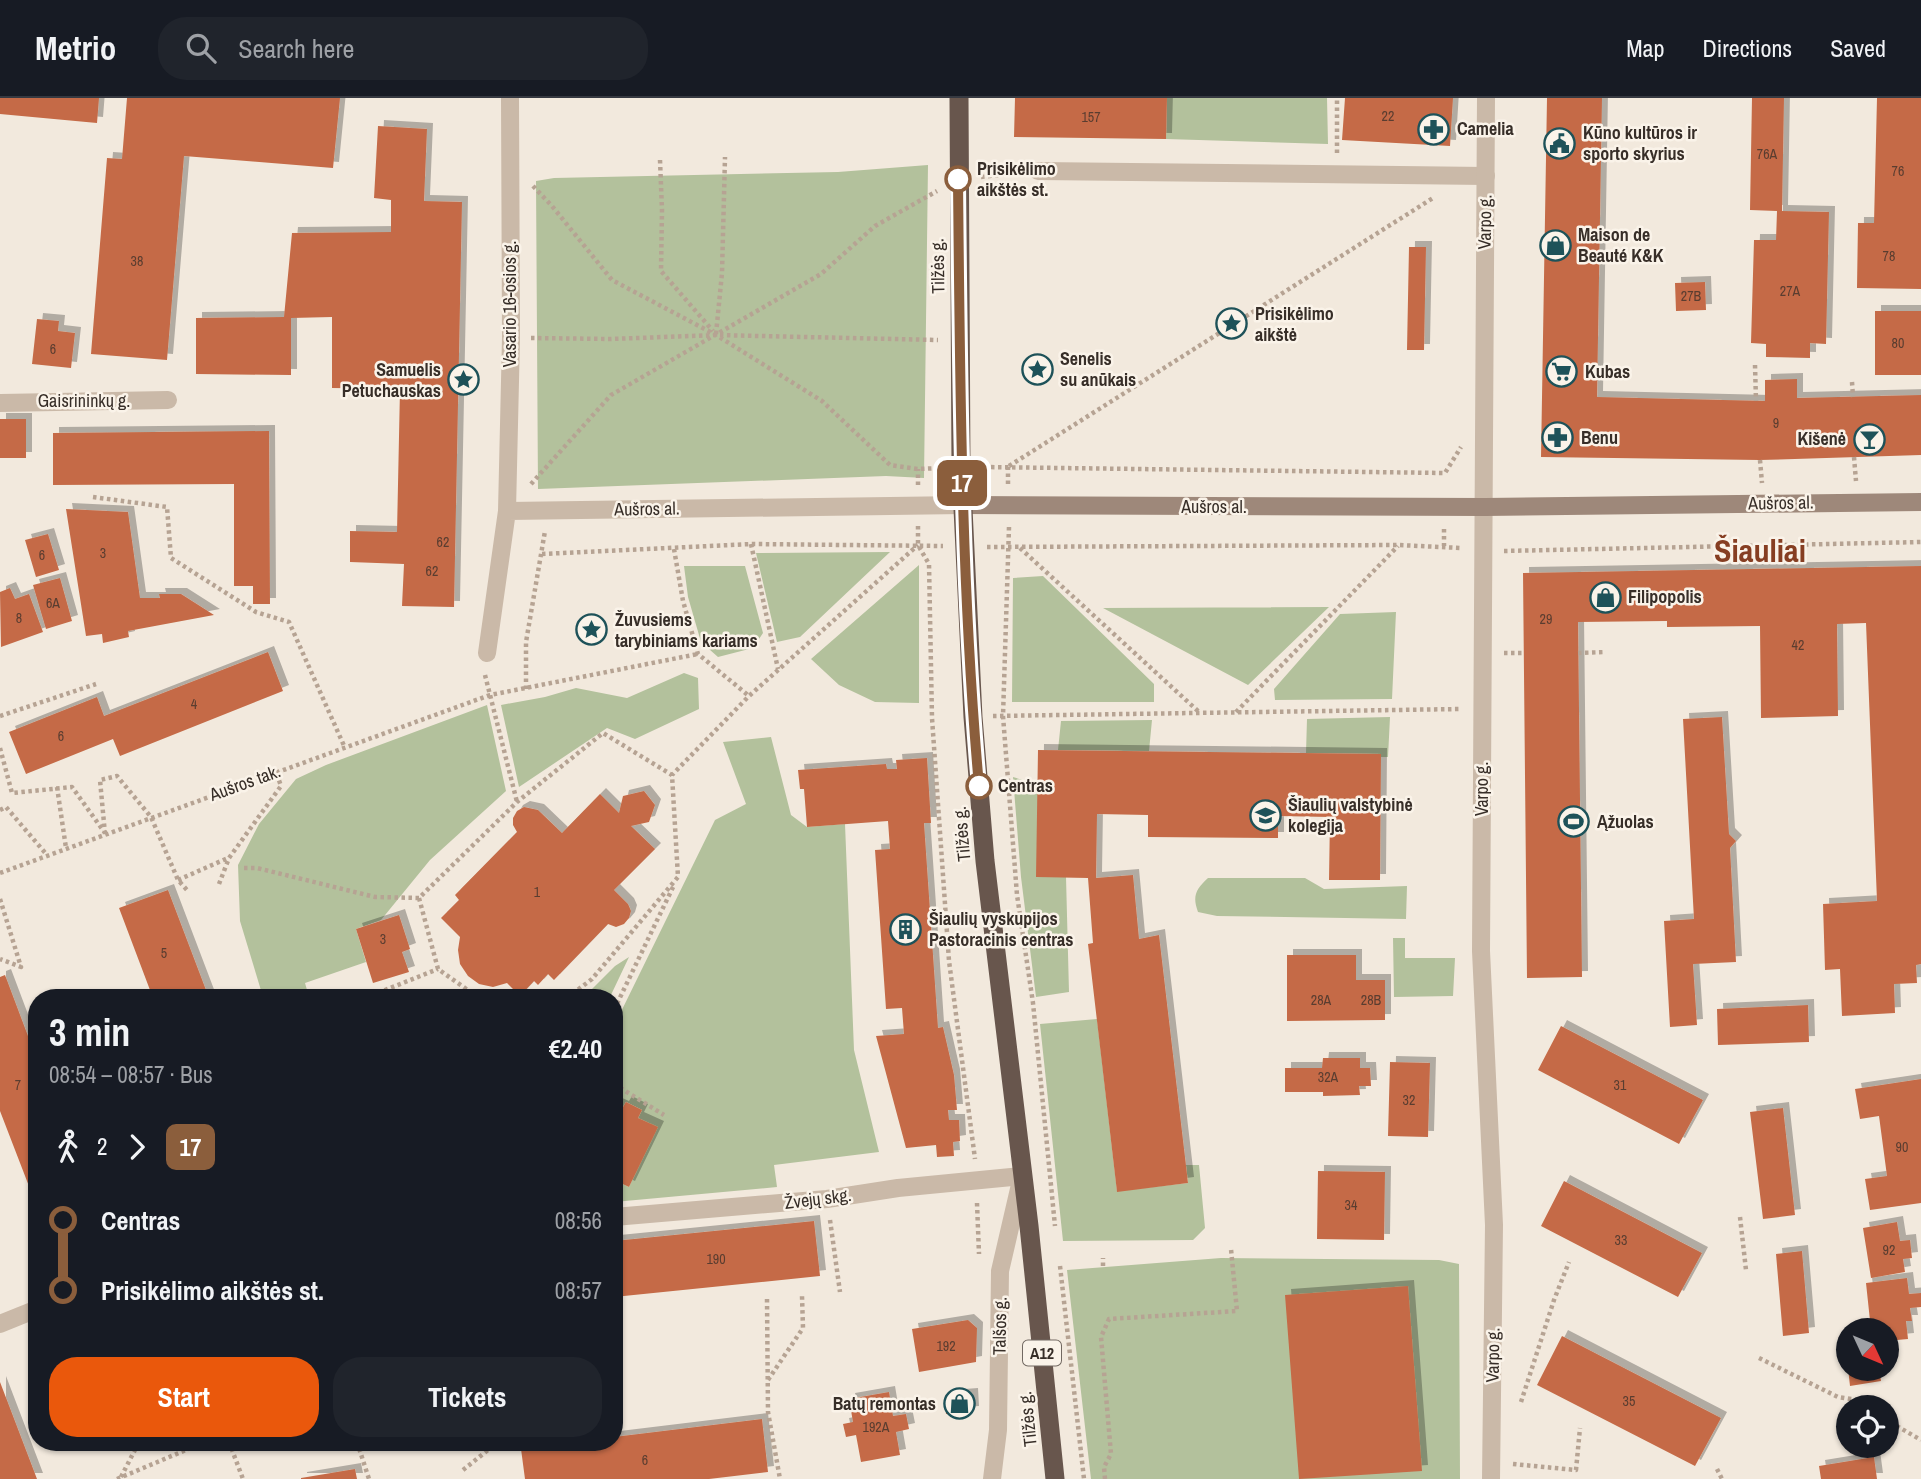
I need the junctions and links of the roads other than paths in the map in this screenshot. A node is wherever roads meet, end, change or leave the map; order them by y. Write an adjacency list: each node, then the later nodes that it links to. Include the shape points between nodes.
1 (510, 98): 11 (street, Vasario 16-osios g.)
2 (959, 98): 9 (highway, Tilžės g. / A12)
3 (1486, 98): 5 (street, Varpo g.)
4 (1038, 171): 5 (street)
5 (1486, 176): 10 (street, Varpo g.)
6 (169, 400): 7 (street, Gaisrininkų g.)
7 (0, 403)
8 (1921, 502): 10 (main road, Aušros al.)
9 (963, 505): 10 (main road, Aušros al.); 11 (street, Aušros al.); 13 (highway, Tilžės g. / A12, via 985,861)
10 (1485, 507): 17 (street, Varpo g., via 1481,951 1494,1225)
11 (507, 511): 12 (street)
12 (487, 653)
13 (1022, 1176): 14 (street, Žvejų skg.); 18 (street, Talšos g., via 1000,1270 998,1430); 19 (highway, Tilžės g. / A12)
14 (623, 1216)
15 (28, 1313): 16 (street)
16 (0, 1324)
17 (1491, 1471)
18 (992, 1479)
19 (1055, 1479)

